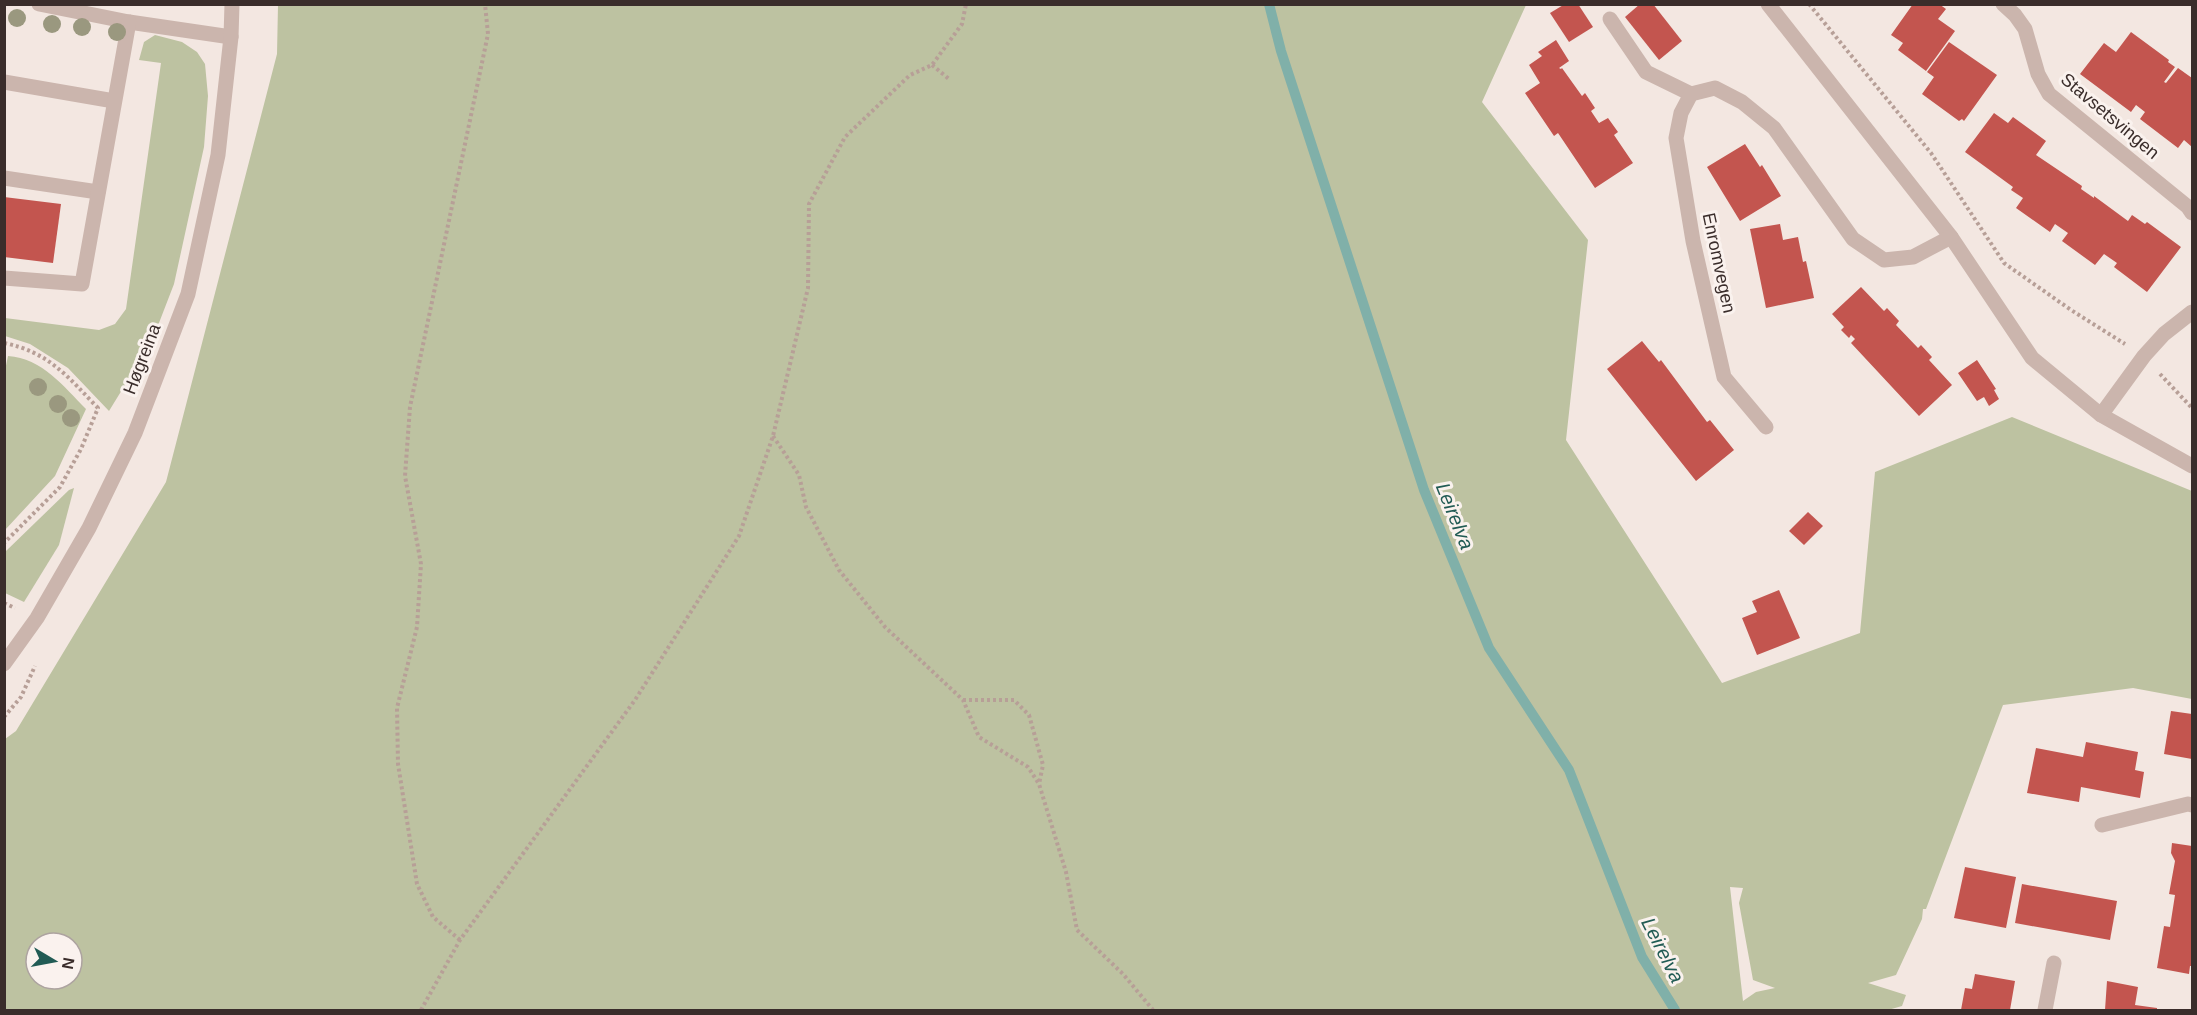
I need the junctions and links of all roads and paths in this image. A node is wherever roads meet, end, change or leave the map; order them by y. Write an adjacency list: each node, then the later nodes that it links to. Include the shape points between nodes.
1 (39, 4): 9 (street)
2 (232, 4): 10 (street, Høgreina)
3 (485, 4): 35 (path, via 488,34 410,406 405,476 421,564 417,627 397,708 398,764 417,884 433,917)
4 (966, 4): 11 (path, via 962,24)
5 (1768, 4): 19 (street)
6 (1809, 4): 23 (path, via 1931,153 2004,263)
7 (2003, 4): 18 (street, Stavsetsvingen, via 2025,29 2038,74 2049,94)
8 (1610, 19): 14 (street, via 1646,72)
9 (129, 22): 10 (street); 15 (street)
10 (231, 37): 30 (street, Høgreina, via 218,155 188,294 135,433 89,528 37,618)
11 (932, 65): 12 (path); 27 (path, via 910,75 845,137 809,204 808,288)
12 (949, 79)
13 (4, 82): 15 (street)
14 (1691, 94): 19 (street, via 1715,88 1742,102 1774,128 1853,239 1884,260 1913,257); 26 (street, Enromvegen, via 1681,114 1676,138 1696,253 1724,377)
15 (114, 101): 17 (street)
16 (4, 178): 17 (street)
17 (98, 192): 20 (street, via 82,284)
18 (2193, 213)
19 (1951, 237): 25 (street, via 2032,358)
20 (4, 278)
21 (2193, 312): 23 (street, via 2164,334)
22 (4, 343): 29 (path, via 24,347 58,366 98,408 60,487)
23 (2144, 356): 24 (path); 25 (street)
24 (2193, 408)
25 (2101, 415): 28 (street)
26 (1766, 428)
27 (772, 436): 31 (path, via 799,475 806,507 839,570 885,627); 35 (path, via 739,536 635,700)
28 (2193, 466)
29 (4, 543)
30 (4, 664)
31 (963, 700): 32 (path, via 979,737 1028,767); 32 (path, via 1014,700 1029,715 1043,765)
32 (1039, 784): 38 (path, via 1066,872 1077,930 1123,974)
33 (2190, 805): 34 (street)
34 (2102, 825)
35 (460, 940): 37 (path)
36 (2054, 963): 39 (street)
37 (421, 1011)
38 (1153, 1011)
39 (2045, 1011)

